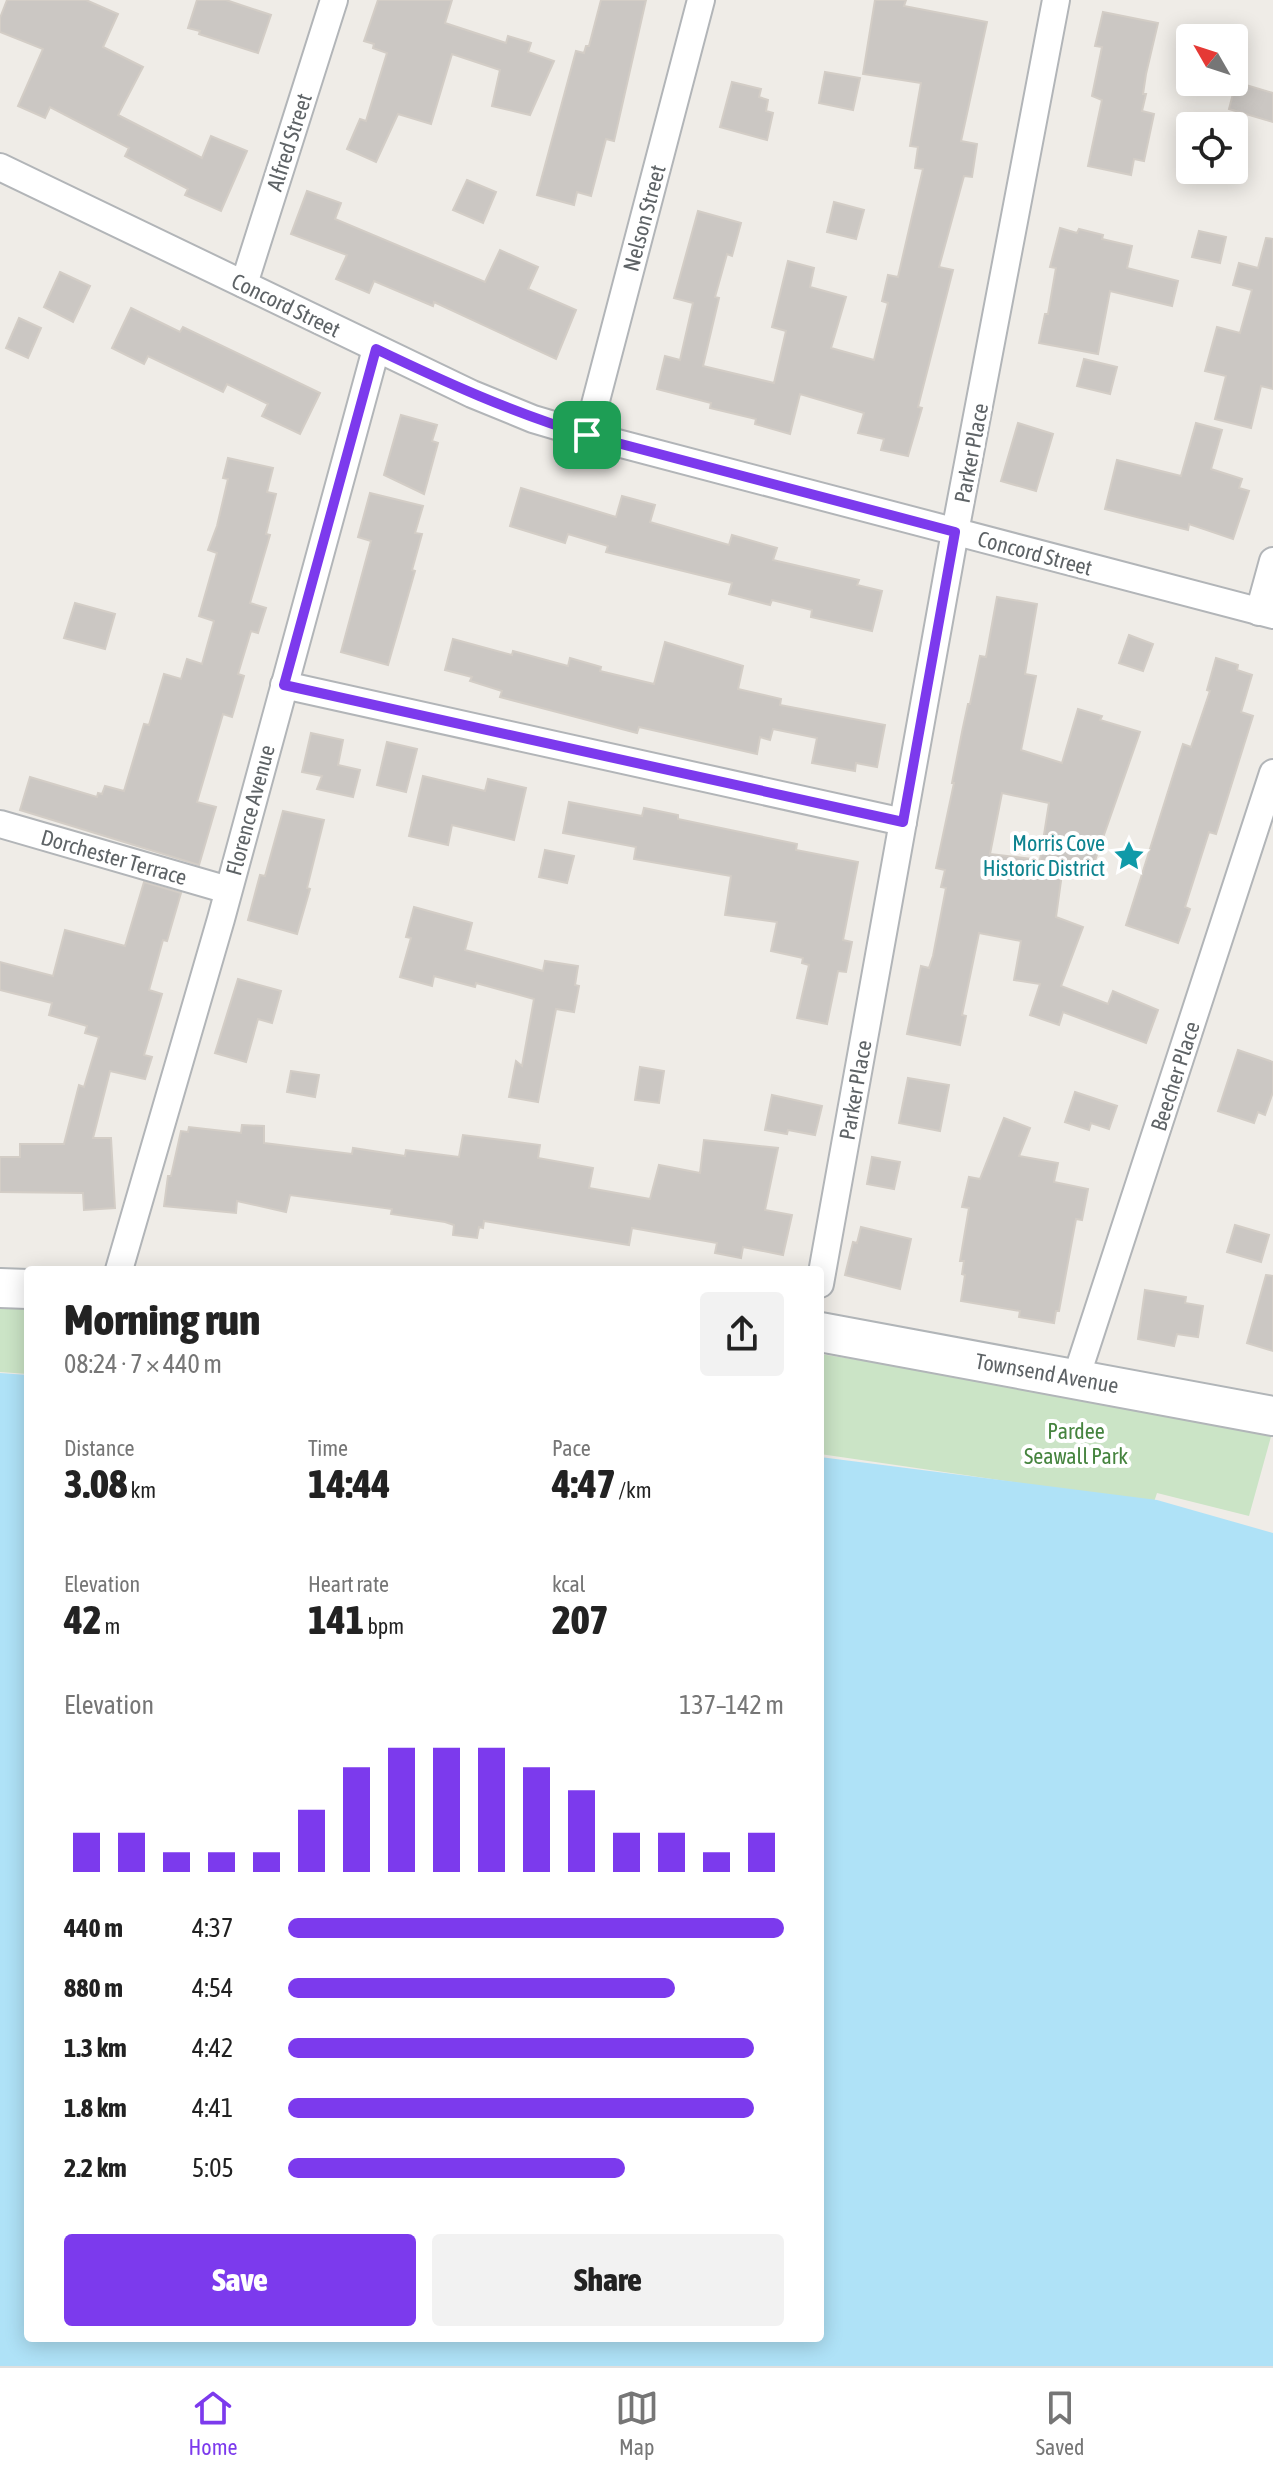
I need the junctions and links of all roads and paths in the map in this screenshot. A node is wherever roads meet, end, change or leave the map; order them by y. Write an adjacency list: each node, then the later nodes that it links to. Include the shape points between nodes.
1 (334, 0): 5 (street, Alfred Street)
2 (701, 0): 7 (street, Nelson Street)
3 (1056, 0): 8 (street, Parker Place)
4 (0, 167): 5 (street, Concord Street)
5 (244, 284): 6 (street, Concord Street)
6 (376, 349): 7 (street, Concord Street, via 533,419); 11 (street, Florence Avenue)
7 (587, 435): 8 (street, Concord Street)
8 (955, 532): 10 (street, Concord Street); 13 (street, Parker Place)
9 (1273, 561): 10 (street)
10 (1266, 614)
11 (284, 685): 13 (street); 15 (street, Florence Avenue)
12 (1273, 773): 21 (street, Beecher Place)
13 (903, 822): 17 (street, Parker Place)
14 (0, 824): 15 (street, Dorchester Terrace)
15 (228, 890): 16 (street, Florence Avenue)
16 (120, 1266)
17 (823, 1266)
18 (0, 1288): 19 (main road)
19 (24, 1289)
20 (824, 1333): 21 (main road, Townsend Avenue)
21 (1076, 1378): 22 (main road, Townsend Avenue)
22 (1273, 1416)

